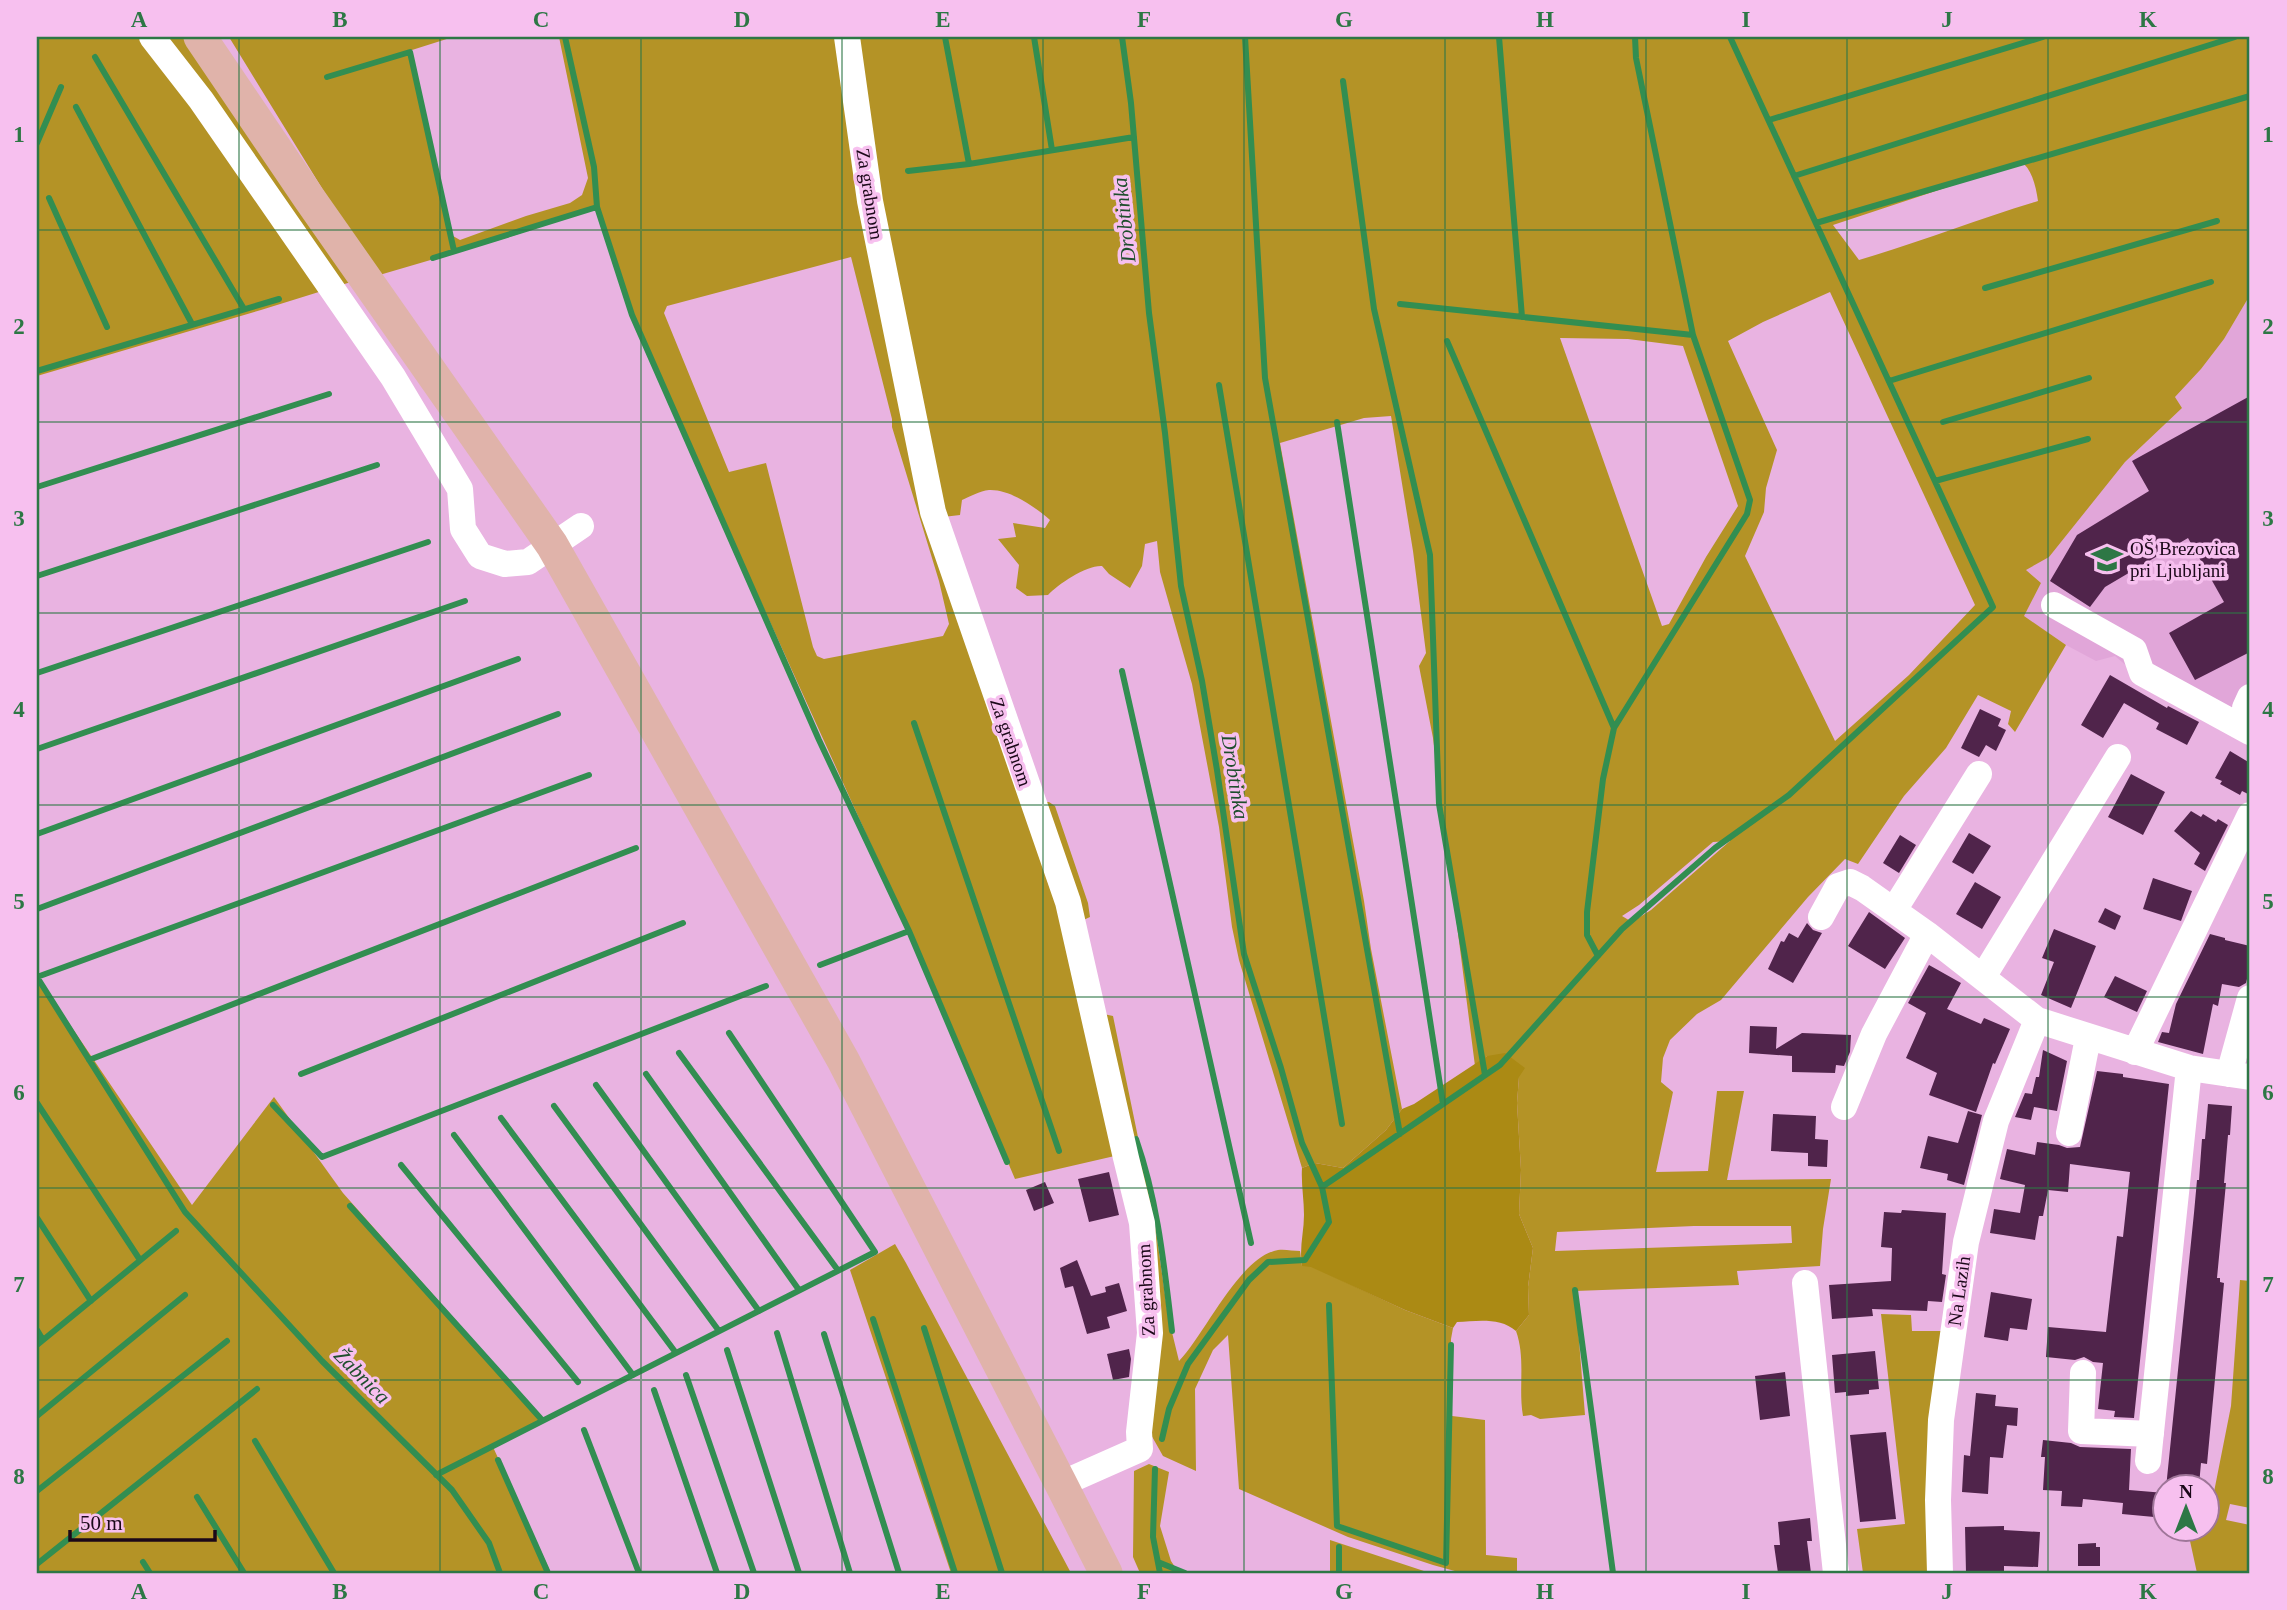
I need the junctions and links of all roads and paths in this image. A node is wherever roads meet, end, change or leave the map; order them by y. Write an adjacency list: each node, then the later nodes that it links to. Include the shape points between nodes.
1 (152, 37): 5 (street, via 201,100 393,377 460,489 463,529 480,556 505,564 528,562)
2 (200, 37): 5 (main road)
3 (847, 37): 29 (street, Za grabnom, via 870,201 933,512 1068,902 1142,1223 1150,1334 1140,1449)
4 (581, 526): 5 (street)
5 (552, 545): 29 (main road, via 843,1060)
6 (2054, 605): 8 (street, via 2134,650 2142,673)
7 (2250, 697): 8 (street, via 2245,708)
8 (2249, 732)
9 (2118, 757): 15 (street)
10 (1979, 774): 12 (street)
11 (2250, 815): 19 (street)
12 (1894, 910): 13 (street, via 1850,882 1838,886); 14 (street)
13 (1821, 917)
14 (1927, 934): 15 (street); 22 (street, via 1874,1034)
15 (1983, 977): 17 (street)
16 (2250, 998): 21 (street)
17 (2037, 1020): 18 (street); 33 (street, Na Lazih, via 1996,1121 1966,1242 1941,1420)
18 (2088, 1038): 19 (street); 23 (street)
19 (2135, 1052): 20 (street)
20 (2189, 1068): 21 (street); 27 (street)
21 (2240, 1075)
22 (1844, 1107)
23 (2068, 1133)
24 (1805, 1283): 32 (street)
25 (1800, 1371): 31 (street)
26 (2083, 1373): 27 (street, via 2081,1431)
27 (2151, 1434): 28 (street)
28 (2148, 1461)
29 (1062, 1484): 30 (main road)
30 (1106, 1573)
31 (1826, 1573)
32 (1836, 1573)
33 (1940, 1573)

